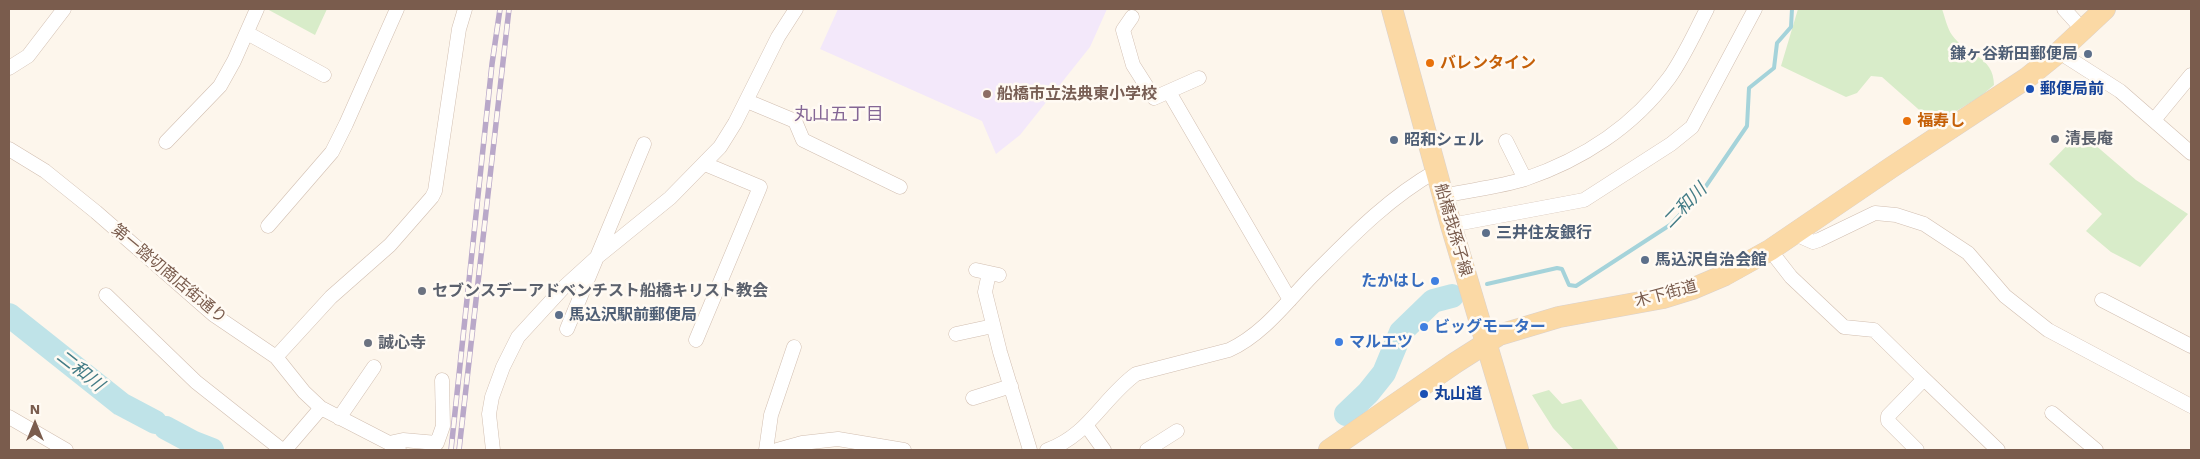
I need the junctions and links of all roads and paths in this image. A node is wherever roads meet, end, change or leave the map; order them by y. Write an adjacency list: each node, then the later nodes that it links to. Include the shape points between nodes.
1 (64, 9): 15 (street, via 28,56)
2 (257, 9): 13 (street)
3 (397, 9): 33 (street, via 332,152)
4 (465, 9): 48 (street, via 459,29 436,191 390,245 331,297)
5 (796, 9): 20 (street)
6 (1392, 9): 28 (main road, 船橋我孫子線)
7 (1707, 9): 29 (street, via 1670,77 1645,108 1596,146)
8 (1755, 9): 32 (street, via 1692,127 1670,144 1584,200)
9 (2064, 9): 12 (street)
10 (2105, 9): 12 (main road, 木下街道)
11 (1132, 16): 19 (street, via 1123,30 1133,65 1154,98)
12 (2083, 30): 14 (main road, 木下街道)
13 (247, 33): 16 (street); 23 (street, via 220,86)
14 (2059, 52): 21 (street, via 2120,90); 34 (main road, 木下街道, via 2027,78)
15 (9, 68)
16 (324, 75)
17 (2191, 75): 21 (street)
18 (1199, 78): 19 (street)
19 (1169, 92): 39 (street)
20 (746, 101): 27 (street, via 720,147); 30 (street, via 795,121 802,140)
21 (2154, 120): 26 (street)
22 (1506, 141): 29 (street)
23 (166, 142)
24 (644, 144): 36 (street)
25 (9, 149): 48 (street, 第一踏切商店街通り, via 45,171 96,212 214,316)
26 (2191, 153)
27 (705, 164): 36 (street, via 670,198); 44 (street, via 760,187)
28 (1436, 170): 31 (main road, 船橋我孫子線); 39 (street, via 1400,192)
29 (1525, 179): 31 (street)
30 (900, 187)
31 (1443, 196): 32 (main road, 船橋我孫子線)
32 (1451, 225): 45 (main road, 船橋我孫子線)
33 (268, 226)
34 (1795, 234): 35 (main road, 木下街道); 54 (street, via 1813,242 1875,213 1896,215 1924,224 1968,253 2005,296 2048,330)
35 (1770, 250): 45 (main road, 木下街道, via 1692,289 1663,298 1559,317 1508,331); 50 (street, via 1791,277 1844,327 1874,330)
36 (596, 258): 42 (street); 66 (street, via 518,337 492,397 489,414)
37 (988, 272): 41 (street, via 985,292)
38 (106, 295): 65 (street, via 196,382)
39 (1290, 300): 59 (street, via 1240,345 1136,374)
40 (2102, 300): 46 (street)
41 (994, 326): 43 (street); 52 (street)
42 (567, 329)
43 (956, 334)
44 (696, 340)
45 (1487, 342): 74 (main road, 木下街道); 75 (main road, 船橋我孫子線)
46 (2191, 346)
47 (794, 347): 67 (street, via 771,415)
48 (276, 357): 55 (street, 第一踏切商店街通り, via 304,392)
49 (374, 367): 58 (street)
50 (1921, 376): 76 (street, via 1921,382 1888,416 1888,421); 77 (street)
51 (442, 380): 62 (street, via 443,426 437,443 403,440)
52 (1011, 386): 53 (street); 70 (street)
53 (974, 398)
54 (2191, 406)
55 (322, 408): 58 (street, 第一踏切商店街通り); 65 (street)
56 (2052, 413): 78 (street)
57 (9, 417): 64 (street)
58 (340, 418): 62 (street, 第一踏切商店街通り)
59 (1086, 425): 71 (street, via 1070,440); 72 (street)
60 (1177, 431): 73 (street)
61 (847, 445): 63 (street); 69 (street)
62 (394, 446)
63 (803, 447): 68 (street)
64 (66, 450)
65 (283, 450)
66 (493, 450)
67 (766, 450)
68 (777, 450)
69 (904, 450)
70 (1030, 450)
71 (1047, 450)
72 (1104, 450)
73 (1148, 450)
74 (1329, 450)
75 (1518, 450)
76 (1917, 450)
77 (1998, 450)
78 (2096, 450)

